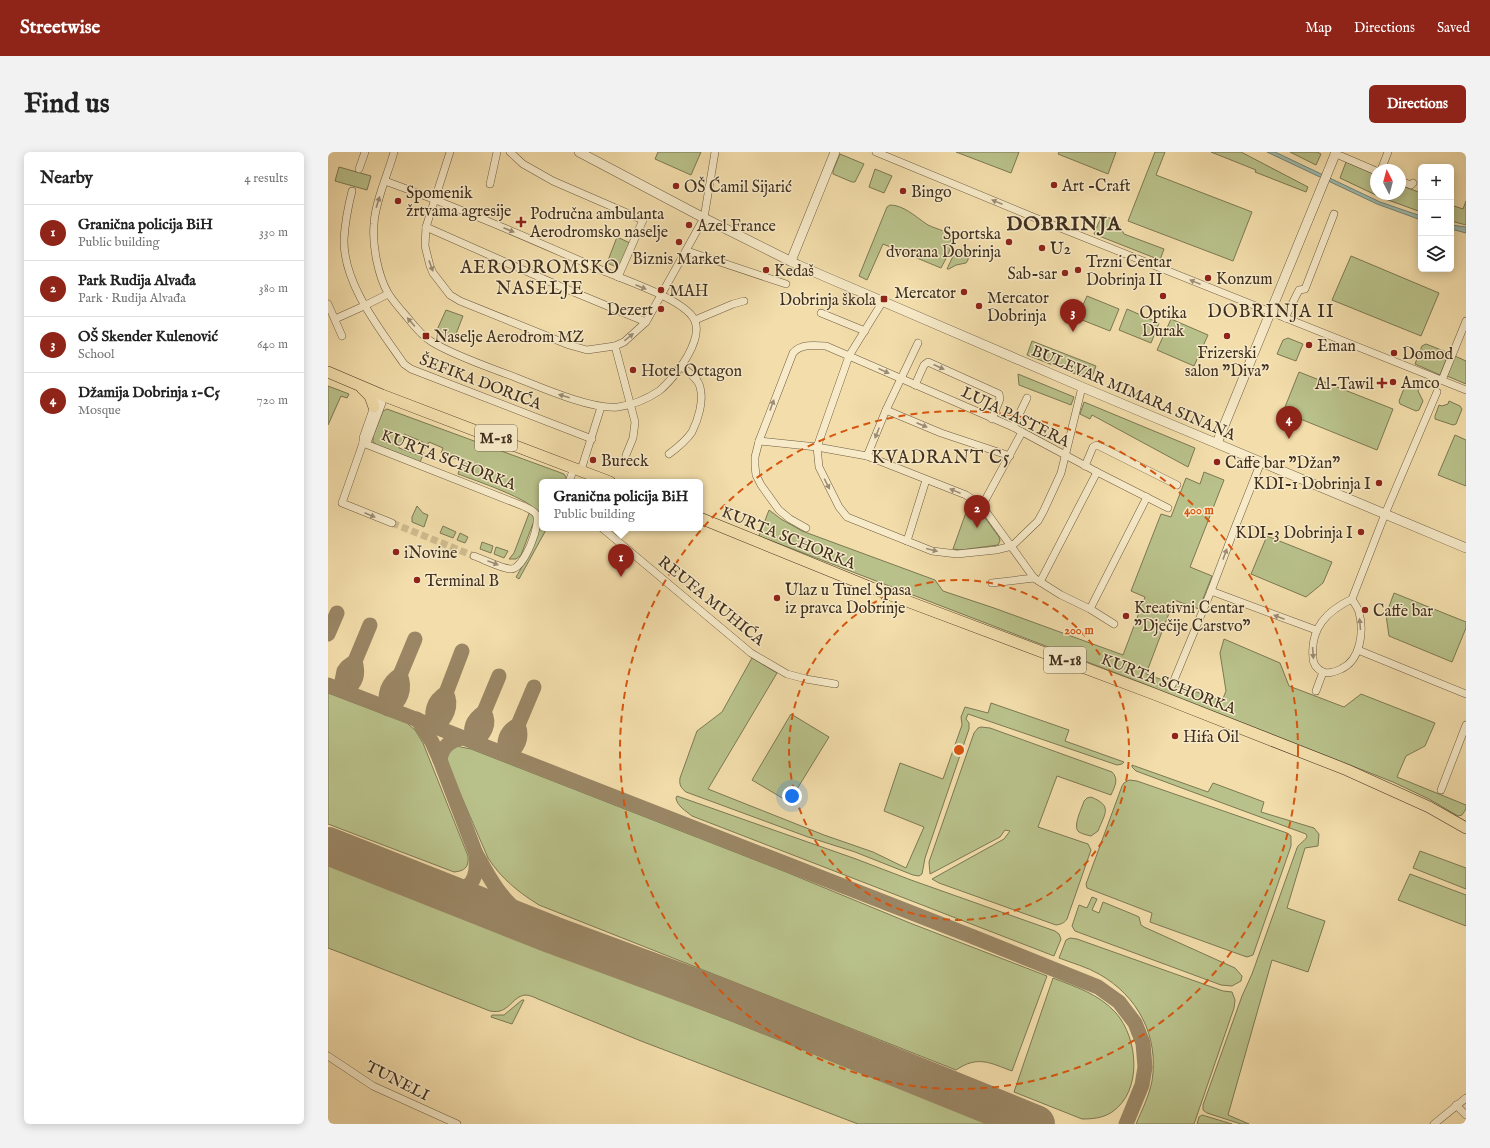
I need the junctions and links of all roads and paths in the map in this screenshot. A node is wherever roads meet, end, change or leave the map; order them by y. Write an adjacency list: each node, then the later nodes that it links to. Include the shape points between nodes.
1 (365, 152): 14 (street)
2 (394, 152): 15 (street)
3 (450, 152): 20 (street)
4 (496, 152): 18 (street)
5 (510, 152): 26 (street, via 523,164 553,181 643,220)
6 (579, 152): 22 (street, BULEVAR MIMARA SINANA)
7 (715, 152): 22 (street)
8 (835, 152): 25 (street)
9 (876, 152): 34 (street, one-way to 9)
10 (1388, 152): 12 (street)
11 (1338, 154): 13 (street); 34 (street, via 1332,161)
12 (1383, 164)
13 (1370, 168)
14 (360, 169)
15 (385, 181): 20 (street); 28 (street, one-way to 15, via 379,268 373,225)
16 (1406, 183): 17 (street)
17 (1413, 183)
18 (490, 184)
19 (352, 191): 33 (street, ŠEFIKA DORIĆA, via 346,221 345,250 353,282)
20 (434, 198): 23 (street); 26 (street, one-way to 26)
21 (1334, 214): 36 (street, via 1305,289 1299,290)
22 (704, 218): 24 (street); 25 (street, BULEVAR MIMARA SINANA)
23 (426, 227): 40 (street); 44 (street, one-way to 44, via 425,246 430,266 450,295 569,345 587,350)
24 (686, 251): 27 (street); 29 (street)
25 (791, 261): 31 (street, BULEVAR MIMARA SINANA)
26 (618, 277): 29 (street, one-way to 29)
27 (786, 284)
28 (388, 294): 33 (street); 58 (street, one-way to 28, via 553,392 430,342)
29 (661, 296): 38 (street, via 685,308); 40 (street)
30 (744, 301): 38 (street)
31 (883, 301): 41 (street); 52 (street, BULEVAR MIMARA SINANA)
32 (328, 304): 37 (street)
33 (364, 306): 37 (street); 64 (street, ŠEFIKA DORIĆA, via 404,364 411,369)
34 (1271, 312): 36 (street); 67 (street)
35 (821, 313): 41 (street)
36 (1285, 318): 49 (street)
37 (335, 319): 42 (street)
38 (695, 320): 46 (street, via 696,338)
39 (1466, 321): 49 (street)
40 (646, 322): 44 (street, one-way to 40, via 624,342)
41 (865, 331): 45 (street)
42 (342, 336)
43 (918, 342): 48 (street)
44 (615, 346): 57 (street)
45 (849, 356): 48 (street, LUJA PASTERA, one-way to 48); 65 (street, LUJA PASTERA, one-way to 45, via 792,353 796,349 812,345 826,346); 68 (street)
46 (681, 366): 57 (street, via 660,390); 69 (street, via 696,378 700,386 700,409 691,433)
47 (328, 372): 50 (main road, M-18)
48 (900, 378): 51 (street, LUJA PASTERA); 60 (street)
49 (1442, 380): 53 (street)
50 (358, 385): 55 (main road, M-18); 59 (main road, via 370,396)
51 (915, 385): 61 (street, LUJA PASTERA); 61 (street, one-way to 61, via 924,365 928,362 999,394 1000,399)
52 (1082, 387): 67 (street, BULEVAR MIMARA SINANA); 71 (street)
53 (1466, 390)
54 (1437, 392): 85 (street)
55 (387, 397): 59 (main road); 76 (main road, M-18)
56 (1027, 398): 62 (street)
57 (630, 405): 58 (street, via 616,408); 70 (street, via 635,428)
58 (601, 407): 64 (street)
59 (377, 408): 66 (street, KURTA SCHORKA, via 368,440)
60 (886, 410): 72 (street, one-way to 72); 73 (street, one-way to 73, via 941,433)
61 (992, 419): 62 (street, LUJA PASTERA)
62 (1013, 427): 63 (street, LUJA PASTERA)
63 (1022, 432): 71 (street, LUJA PASTERA); 73 (street)
64 (592, 439): 76 (street)
65 (759, 441): 68 (street); 88 (street, via 755,466 761,485 779,510)
66 (363, 443): 87 (street, KURTA SCHORKA, one-way to 87, via 342,503); 93 (street, KURTA SCHORKA, one-way to 66, via 512,569 517,567 532,539 538,519 536,514 503,497)
67 (1217, 444): 74 (street, BULEVAR MIMARA SINANA)
68 (817, 447): 72 (street); 90 (street, one-way to 90, via 819,467 839,507 847,517)
69 (669, 454)
70 (626, 455)
71 (1065, 455): 75 (street, LUJA PASTERA); 91 (street, via 1061,473 1044,510 1031,528)
72 (867, 456): 80 (street)
73 (1010, 456): 83 (street)
74 (1261, 462): 85 (street, BULEVAR MIMARA SINANA); 96 (street, one-way to 74)
75 (1085, 466): 77 (street, LUJA PASTERA); 81 (street, via 1093,447 1098,445)
76 (577, 469): 78 (street); 79 (main road, M-18)
77 (1097, 472): 82 (street, LUJA PASTERA); 94 (street)
78 (571, 479)
79 (602, 479)
80 (926, 480): 83 (street, one-way to 80, via 966,495); 90 (street)
81 (1177, 485)
82 (1147, 497): 84 (street, LUJA PASTERA); 98 (street)
83 (982, 506): 91 (street)
84 (1168, 508)
85 (1386, 514): 92 (street, BULEVAR MIMARA SINANA); 97 (street)
86 (703, 519): 109 (main road, KURTA SCHORKA / M-18, via 872,588 1154,694 1346,770 1429,807)
87 (392, 523)
88 (806, 528)
89 (606, 531): 103 (street, REUFA MUHIĆA, via 751,653 787,674)
90 (907, 541): 91 (street, one-way to 91, via 932,551 958,554)
91 (1012, 546): 94 (street)
92 (1466, 548)
93 (474, 556)
94 (1037, 580): 95 (street); 98 (street)
95 (992, 583)
96 (1212, 591): 100 (street, one-way to 96); 104 (street)
97 (1352, 599): 100 (street, via 1340,605); 101 (street, one-way to 97, via 1361,639 1359,612)
98 (1090, 609): 99 (street)
99 (1114, 624)
100 (1316, 630): 102 (street, one-way to 102, via 1312,649 1313,662)
101 (1358, 650): 102 (street, via 1343,668 1331,673); 106 (street)
102 (1323, 672): 105 (street)
103 (835, 684)
104 (1172, 685)
105 (1316, 690)
106 (1466, 694)
107 (1466, 725): 108 (street)
108 (1441, 790)
109 (1466, 828)
110 (328, 1056): 114 (street, TUNELI, via 373,1086)
111 (1466, 1098): 112 (street)
112 (1456, 1104): 113 (street); 115 (street)
113 (1466, 1115)
114 (457, 1124)
115 (1434, 1124)

